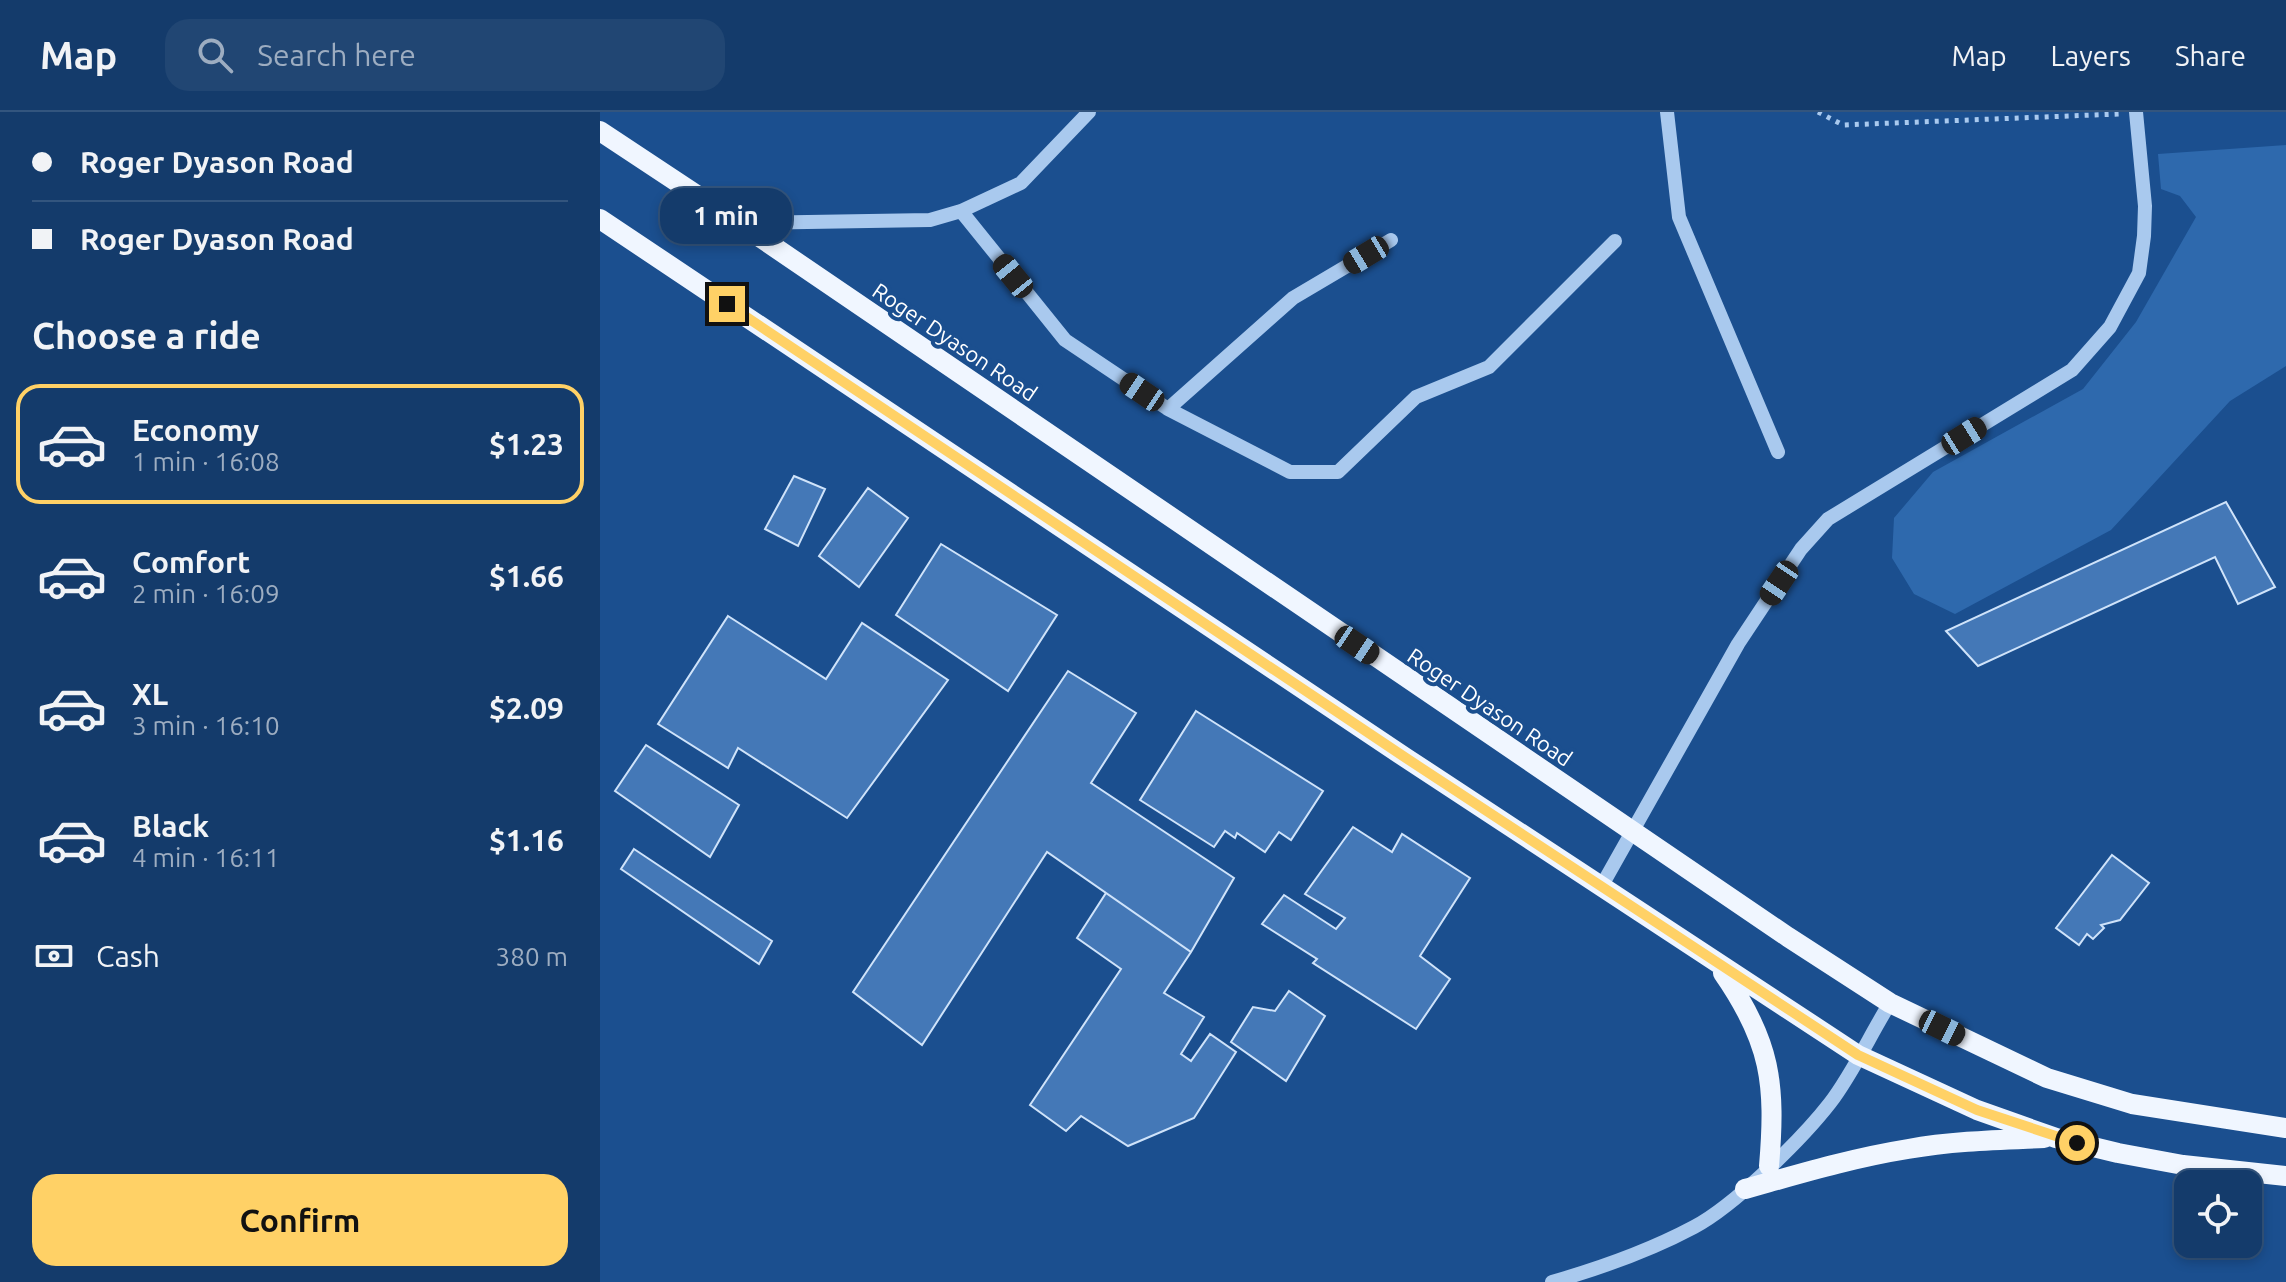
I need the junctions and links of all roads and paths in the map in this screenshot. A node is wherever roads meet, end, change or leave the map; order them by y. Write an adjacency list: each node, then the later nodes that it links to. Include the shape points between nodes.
1 (1089, 112): 6 (street, via 1021,183)
2 (1667, 112): 12 (street, via 1679,217)
3 (1818, 112): 4 (path, via 1843,125)
4 (2136, 113): 13 (street, via 2144,236 2139,273 2110,327 2072,370 1828,519 1801,549 1738,644)
5 (600, 131): 8 (main road, Roger Dyason Road)
6 (961, 211): 8 (street, via 930,220); 11 (street, via 1065,340)
7 (600, 219): 14 (main road)
8 (739, 223): 13 (main road, Roger Dyason Road)
9 (1391, 240): 11 (street, via 1293,298)
10 (1615, 241): 11 (street, via 1489,367 1416,397 1338,472 1290,472)
11 (1168, 409)
12 (1778, 452)
13 (1633, 832): 14 (street); 16 (main road, Roger Dyason Road)
14 (1601, 887): 15 (main road)
15 (1716, 963): 17 (main road); 20 (main road, via 1746,1005 1767,1063 1772,1097)
16 (1890, 1003): 17 (street); 18 (main road, Roger Dyason Road, via 2047,1078 2132,1104)
17 (1858, 1055): 19 (main road, via 1977,1110); 20 (street, via 1830,1102)
18 (2286, 1128)
19 (2056, 1138): 21 (main road, via 2183,1165); 22 (main road, via 1908,1149)
20 (1769, 1166): 22 (street)
21 (2286, 1176)
22 (1745, 1189): 23 (street, via 1697,1226 1611,1265)
23 (1552, 1282)

